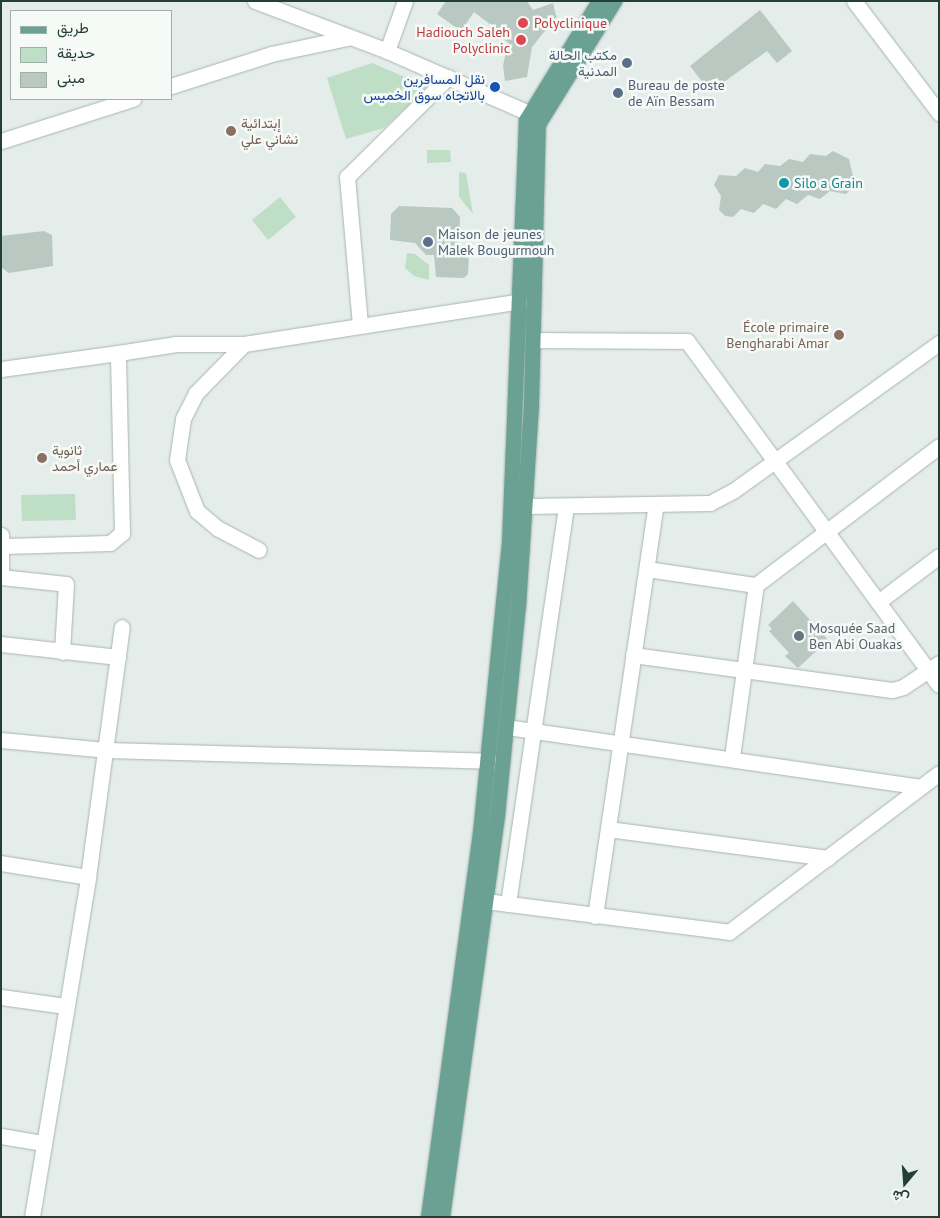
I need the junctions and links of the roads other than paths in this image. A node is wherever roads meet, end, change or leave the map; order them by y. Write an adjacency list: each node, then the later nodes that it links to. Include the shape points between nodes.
1 (255, 1): 6 (street)
2 (405, 1): 7 (street)
3 (599, 1): 12 (main road)
4 (614, 1): 12 (main road)
5 (854, 1): 11 (street)
6 (347, 38): 7 (street); 9 (street, via 271,54)
7 (387, 51): 8 (street)
8 (448, 77): 12 (street); 15 (street, via 347,177)
9 (172, 86)
10 (130, 100): 13 (street)
11 (939, 113)
12 (534, 116): 14 (main road); 16 (main road)
13 (1, 141)
14 (521, 301): 15 (street); 48 (main road)
15 (360, 325): 18 (street)
16 (534, 340): 22 (street, via 686,341); 24 (main road)
17 (939, 343): 22 (street)
18 (244, 344): 19 (street, via 176,344); 28 (street, via 196,394 183,419 177,460 197,511 217,528)
19 (118, 353): 20 (street); 27 (street, via 122,533 110,543)
20 (1, 369)
21 (939, 446): 26 (street)
22 (776, 461): 23 (street, via 710,503); 26 (street)
23 (656, 504): 25 (street); 30 (street)
24 (526, 506): 25 (street); 42 (main road)
25 (566, 506): 43 (street)
26 (826, 530): 32 (street); 33 (street)
27 (2, 540): 31 (street)
28 (259, 550)
29 (939, 556): 33 (street)
30 (647, 569): 32 (street); 37 (street)
31 (1, 577): 36 (street, via 66,584)
32 (756, 585): 40 (street)
33 (878, 602): 39 (street)
34 (122, 627): 38 (street)
35 (1, 644): 36 (street)
36 (62, 652): 38 (street)
37 (633, 655): 40 (street); 45 (street)
38 (118, 657): 46 (street)
39 (933, 667): 40 (street, via 892,690); 41 (street)
40 (745, 670): 47 (street)
41 (939, 685)
42 (506, 727): 43 (street); 48 (main road)
43 (533, 730): 45 (street); 56 (street)
44 (1, 740): 46 (street)
45 (620, 742): 47 (street); 51 (street)
46 (106, 750): 48 (street); 54 (street)
47 (732, 757): 50 (street)
48 (496, 761): 55 (main road); 63 (main road)
49 (939, 773): 50 (street)
50 (921, 787): 52 (street)
51 (608, 829): 52 (street); 57 (street)
52 (828, 858): 57 (street, via 729,932)
53 (1, 863): 54 (street)
54 (88, 877): 59 (street)
55 (485, 901): 56 (street); 64 (main road)
56 (508, 904): 57 (street)
57 (595, 916)
58 (1, 997): 59 (street)
59 (65, 1006): 61 (street)
60 (1, 1136): 61 (street)
61 (44, 1143): 62 (street)
62 (32, 1217)
63 (428, 1217)
64 (442, 1217)

